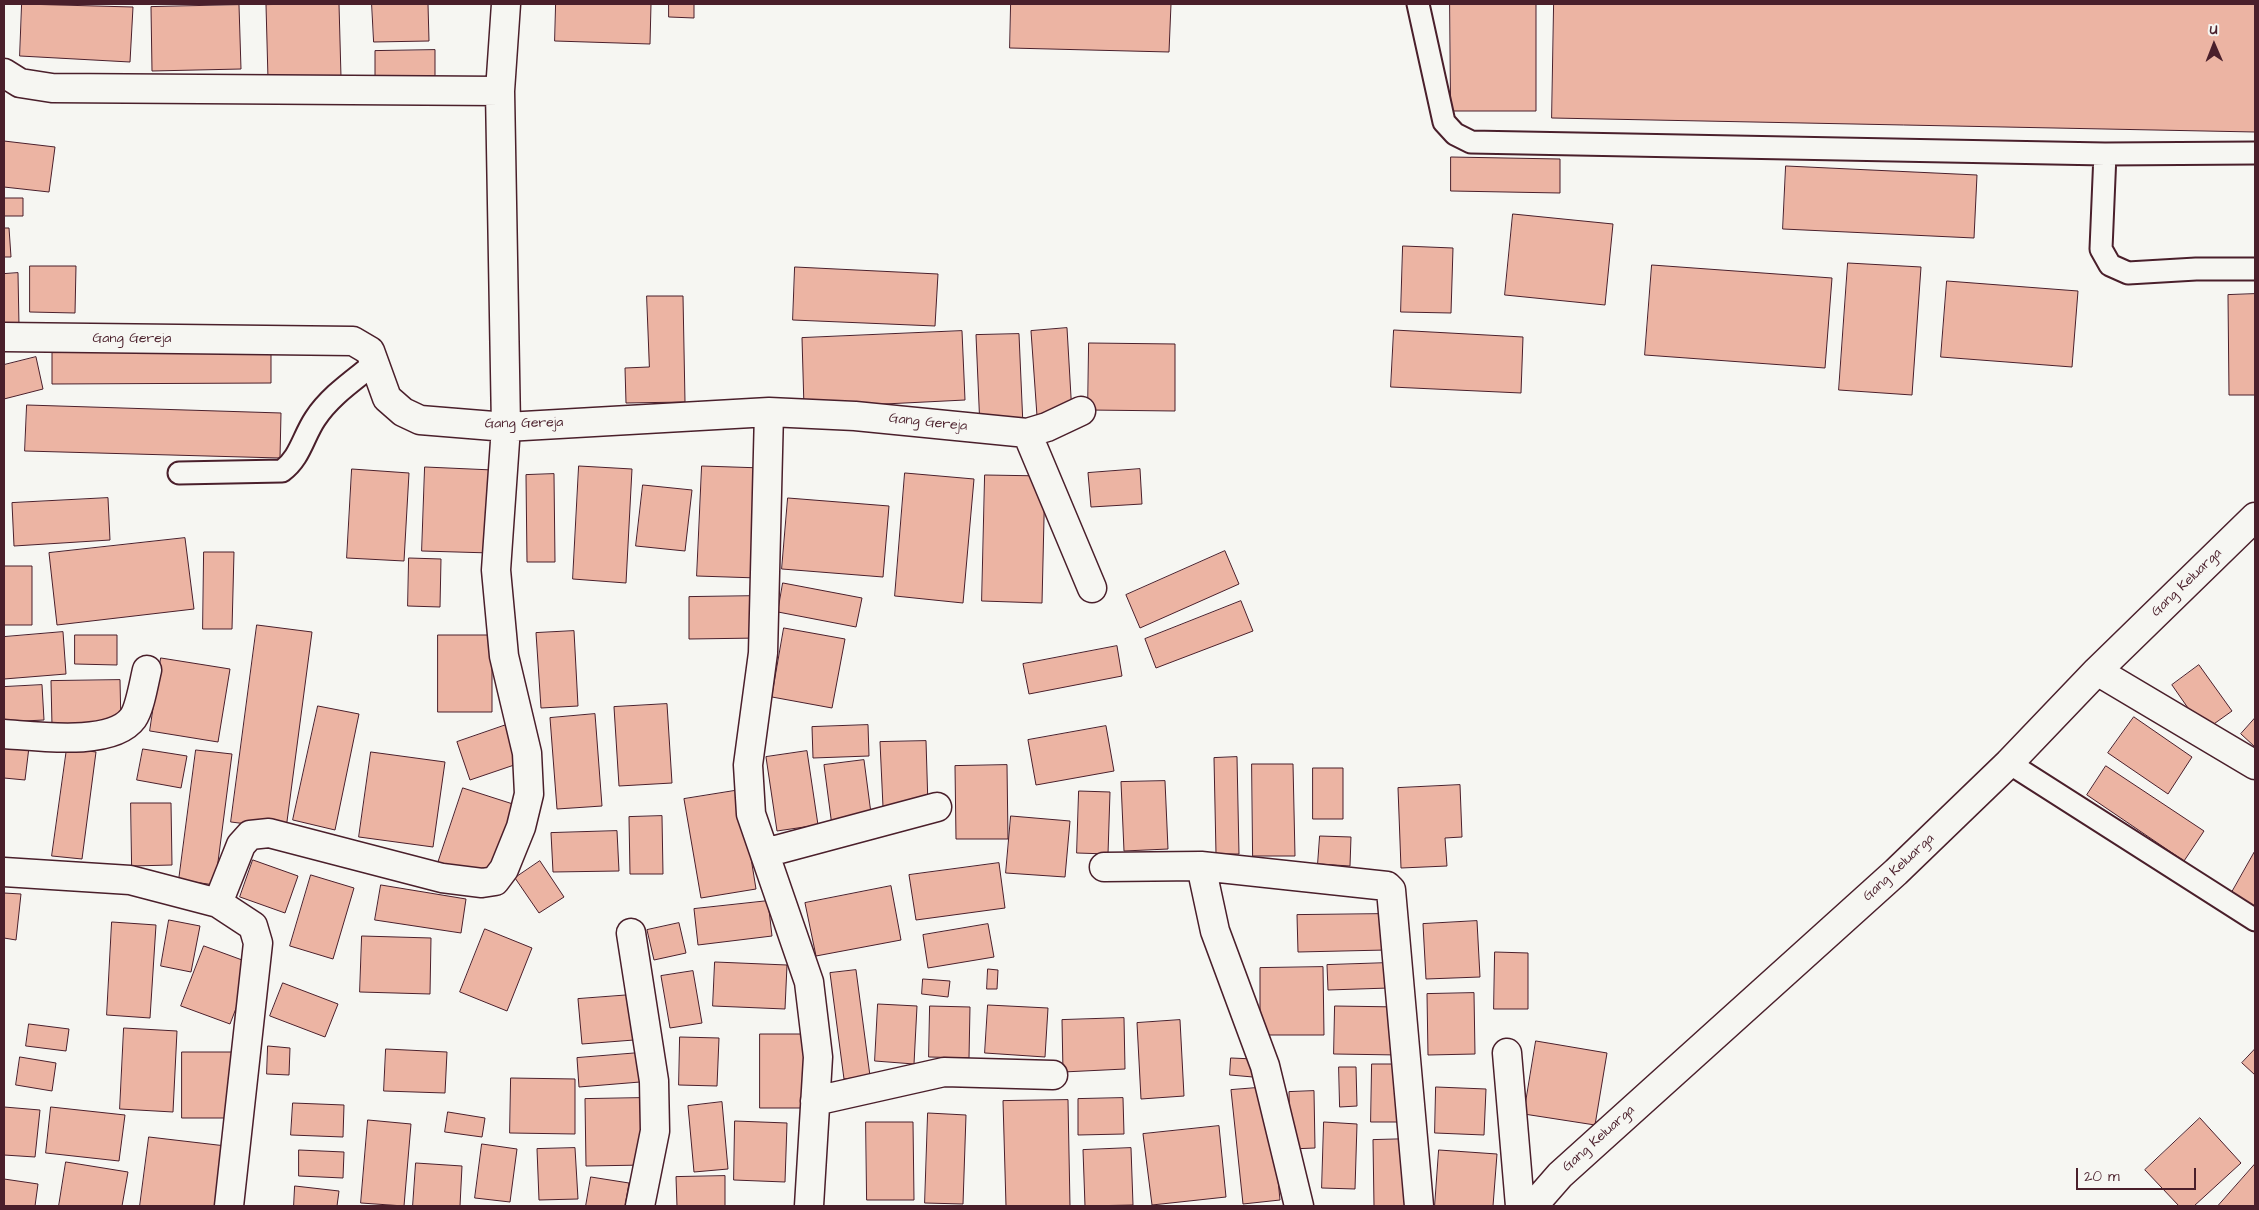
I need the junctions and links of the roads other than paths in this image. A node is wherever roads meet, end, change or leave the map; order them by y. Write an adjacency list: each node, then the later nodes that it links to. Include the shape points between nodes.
1 (506, 4): 4 (street)
2 (1418, 4): 6 (lane, via 1444,122 1455,134 1471,142)
3 (4, 73): 4 (street, via 20,83 52,88)
4 (500, 91): 12 (street)
5 (2255, 152): 6 (lane)
6 (2105, 154): 7 (lane, via 2101,249 2110,265 2128,273 2196,268)
7 (2255, 269)
8 (4, 337): 9 (street, Gang Gereja, via 353,341 370,351)
9 (375, 364): 12 (street, Gang Gereja, via 387,398 403,412 420,420); 14 (lane, via 330,400 314,420 291,465 282,471)
10 (1081, 411): 13 (street, Gang Gereja)
11 (769, 412): 12 (street, Gang Gereja); 13 (street, Gang Gereja, via 855,416); 23 (street, via 763,653 748,765 751,814)
12 (506, 427): 27 (street, via 496,570 504,656 527,753 529,794 521,827 504,869 495,881 482,883 442,878 268,833 250,834 241,845)
13 (1027, 433): 16 (street)
14 (179, 473)
15 (2255, 517): 18 (street, Gang Keluarga)
16 (1092, 588)
17 (148, 670): 19 (street, via 134,717 115,731 54,738)
18 (2097, 671): 20 (street, Gang Keluarga); 21 (street)
19 (4, 734)
20 (2009, 763): 28 (lane); 39 (street, Gang Keluarga, via 1896,872 1560,1175)
21 (2255, 765)
22 (937, 806): 23 (street)
23 (765, 853): 32 (street, via 809,982 818,1057)
24 (1201, 866): 25 (street); 36 (street, via 1215,931 1265,1066); 37 (street, via 1387,886 1392,890)
25 (1104, 868)
26 (4, 872): 27 (street, via 130,880)
27 (218, 903): 33 (street, via 253,926 258,943)
28 (2255, 920)
29 (631, 933): 34 (street, via 654,1082 655,1131)
30 (1507, 1053): 38 (street)
31 (1053, 1074): 32 (street, via 944,1072)
32 (815, 1101): 35 (street)
33 (229, 1206)
34 (640, 1206)
35 (809, 1206)
36 (1299, 1206)
37 (1419, 1206)
38 (1520, 1206)
39 (1533, 1206)

